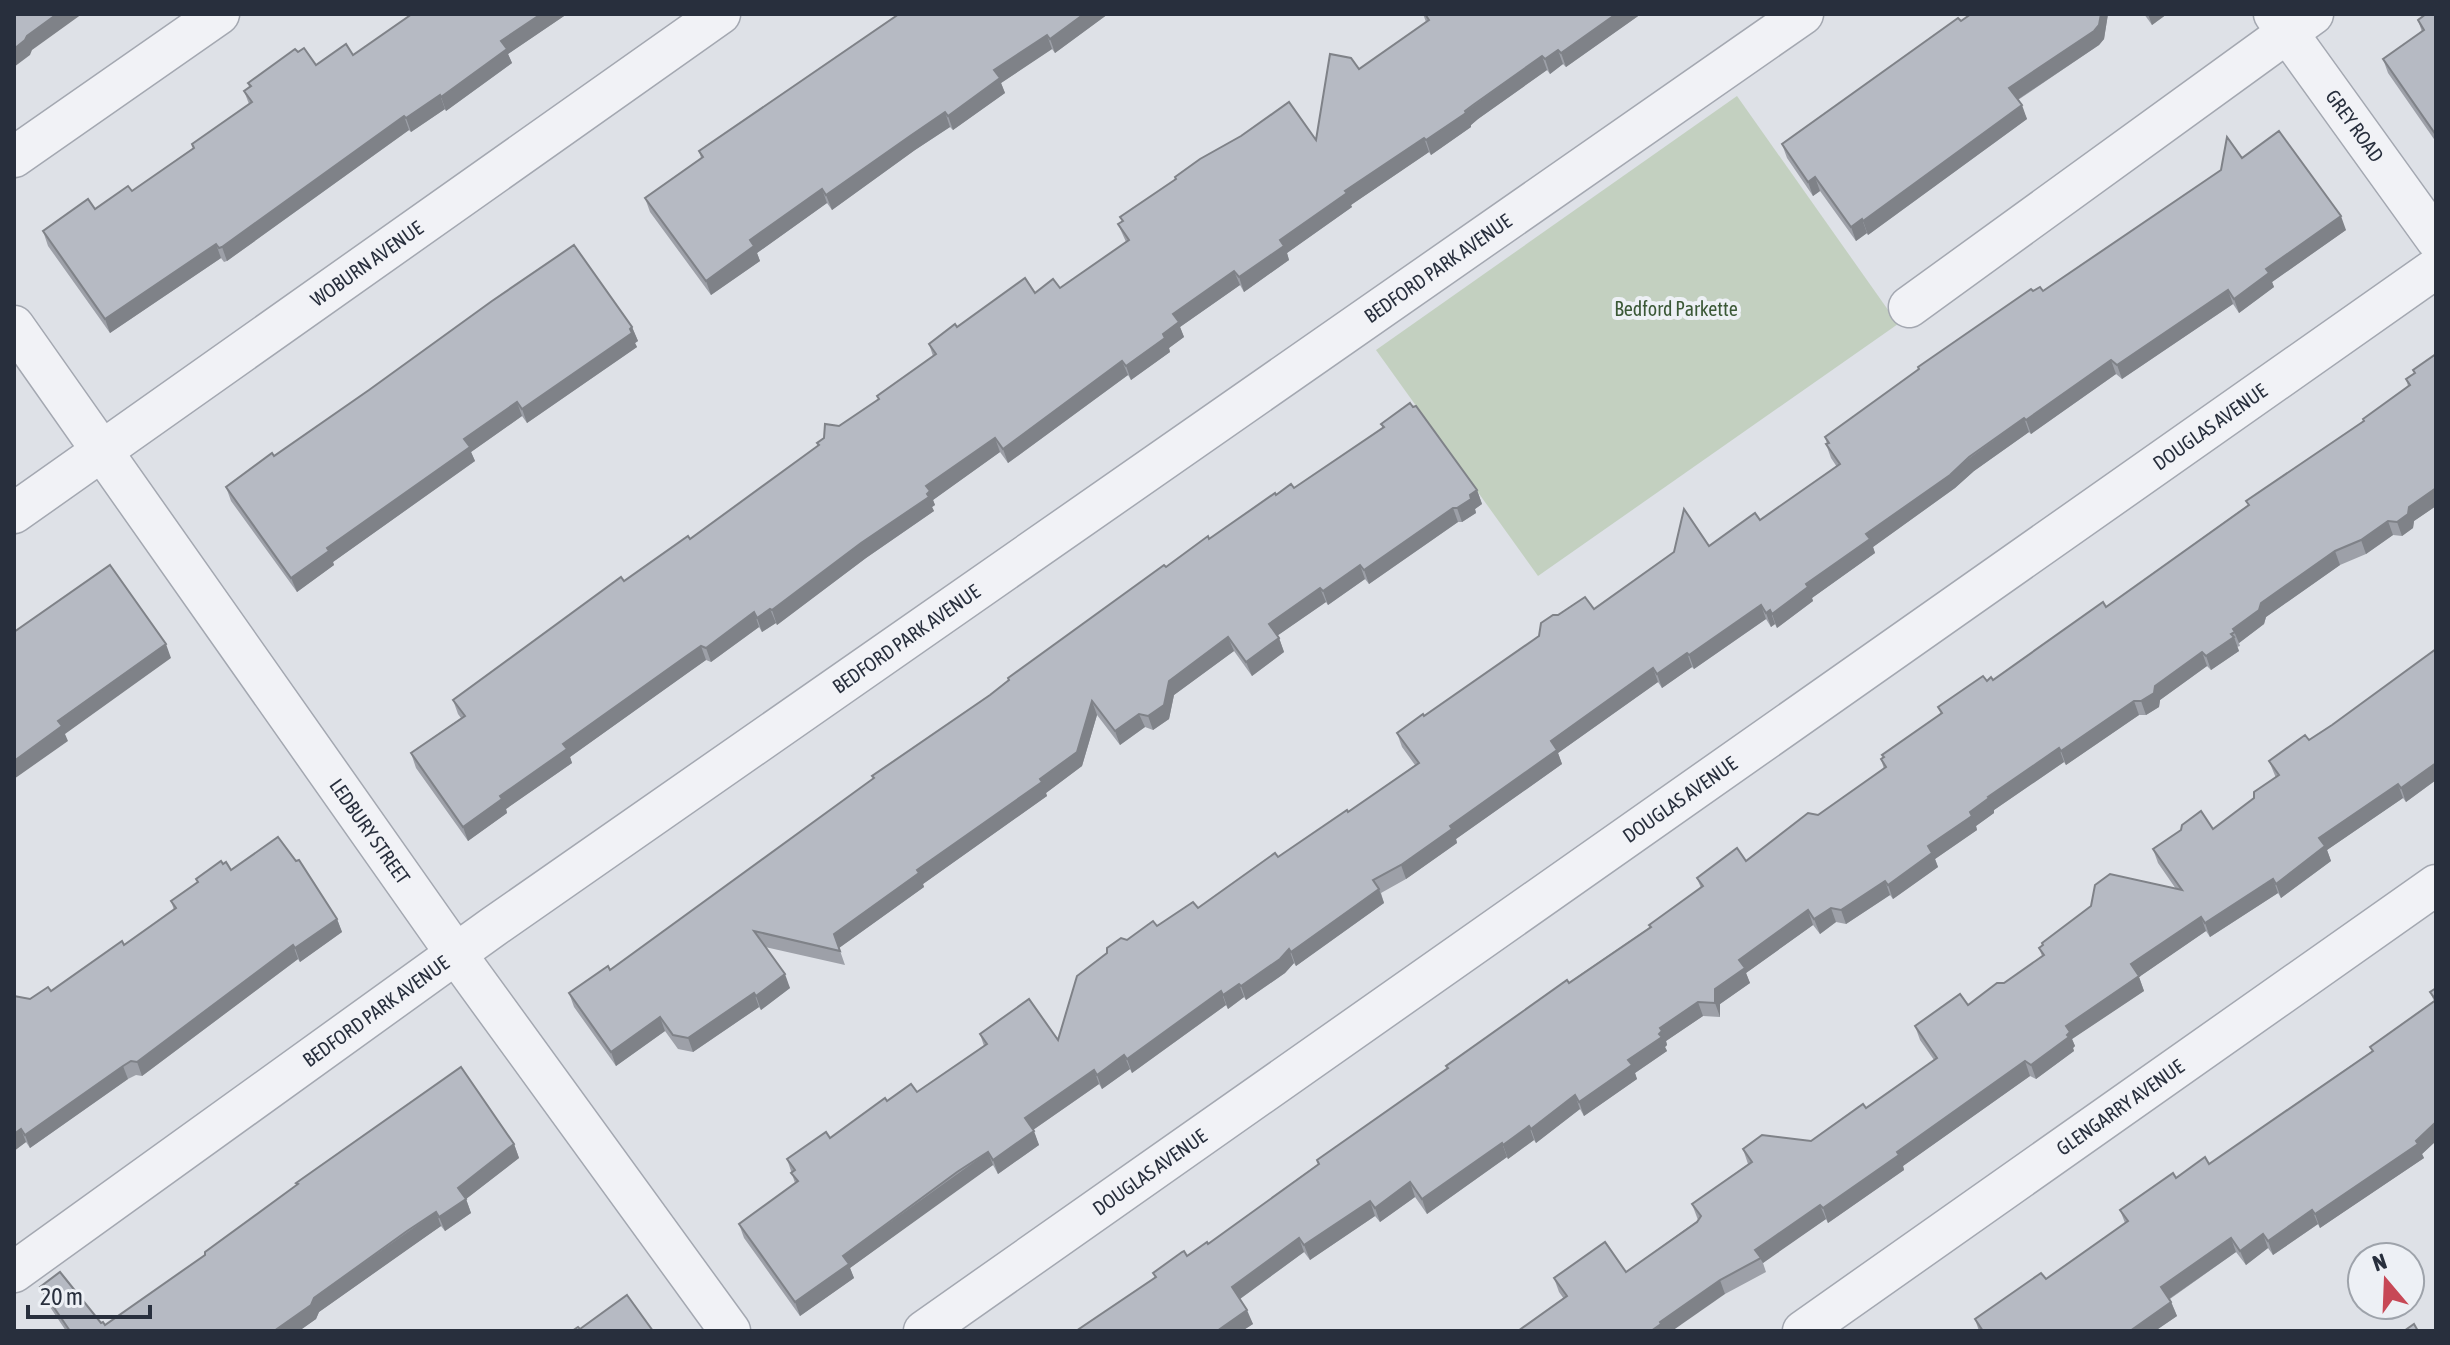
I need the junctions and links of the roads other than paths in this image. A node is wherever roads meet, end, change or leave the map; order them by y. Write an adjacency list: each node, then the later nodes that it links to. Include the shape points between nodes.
1 (219, 14): 5 (street)
2 (720, 14): 10 (street, WOBURN AVENUE)
3 (1803, 14): 13 (street, BEDFORD PARK AVENUE)
4 (2291, 20): 6 (street, GREY ROAD); 8 (street)
5 (14, 157)
6 (2436, 239)
7 (2436, 268): 16 (street, DOUGLAS AVENUE)
8 (1909, 307)
9 (14, 326): 10 (street, LEDBURY STREET)
10 (103, 450): 11 (street, WOBURN AVENUE); 13 (street, LEDBURY STREET)
11 (14, 513)
12 (2436, 885): 17 (street, GLENGARRY AVENUE)
13 (456, 954): 14 (street, BEDFORD PARK AVENUE); 15 (street, LEDBURY STREET)
14 (14, 1272)
15 (730, 1331)
16 (924, 1331)
17 (1803, 1331)

